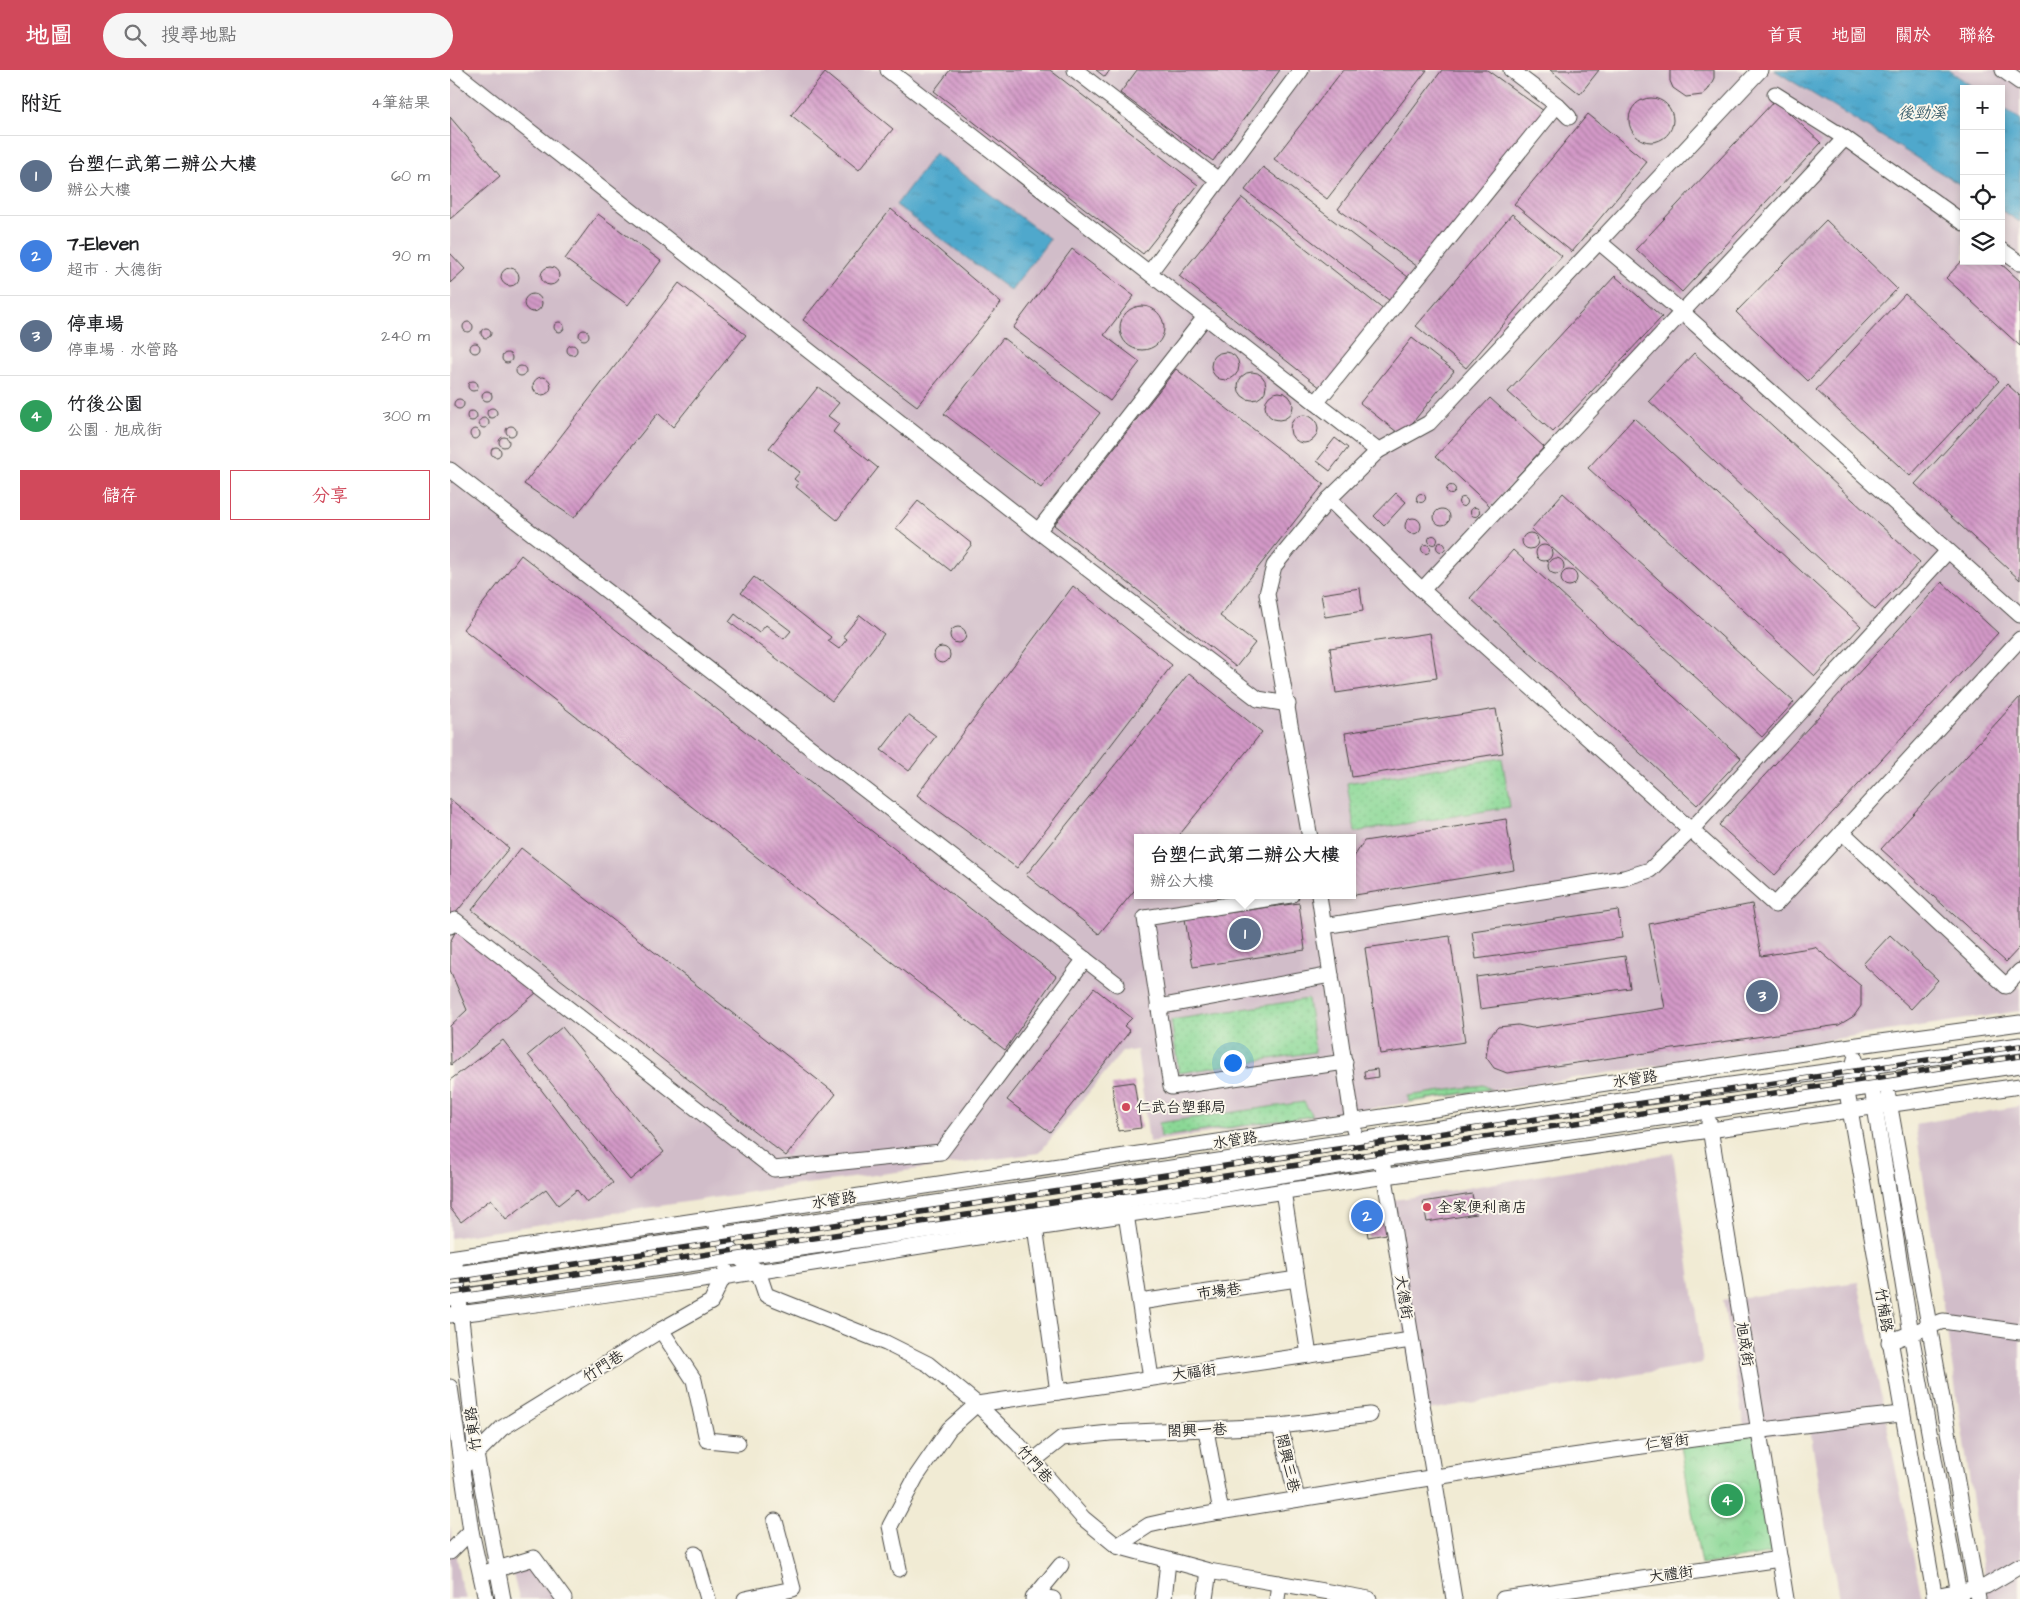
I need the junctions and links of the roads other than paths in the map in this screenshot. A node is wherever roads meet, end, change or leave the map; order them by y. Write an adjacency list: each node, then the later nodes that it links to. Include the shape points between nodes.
1 (452, 70): 25 (street)
2 (1075, 70): 13 (street)
3 (1301, 70): 13 (street)
4 (1511, 70): 10 (street)
5 (1760, 70): 15 (street)
6 (2003, 70): 8 (street)
7 (894, 72): 18 (street)
8 (2020, 82)
9 (1775, 94): 12 (street)
10 (1557, 105): 11 (street); 21 (street)
11 (1569, 117)
12 (1845, 138): 14 (street); 19 (street)
13 (1218, 180): 18 (street)
14 (1960, 220)
15 (1598, 241): 19 (street); 22 (street, via 1429,423)
16 (2005, 253): 17 (street)
17 (2020, 263)
18 (1150, 272): 20 (street)
19 (1682, 312): 26 (street); 27 (street)
20 (1205, 317): 21 (street); 25 (street)
21 (1316, 404): 22 (street)
22 (1378, 451): 24 (street)
23 (450, 470): 38 (street)
24 (1329, 499): 27 (street); 30 (street, via 1274,566 1268,594)
25 (1038, 531): 30 (street, via 1258,699)
26 (1948, 551): 28 (street); 31 (street)
27 (1422, 590): 31 (street)
28 (2020, 615)
29 (2020, 640): 32 (street)
30 (1288, 704): 33 (street)
31 (1691, 830): 32 (street, via 1775,905); 37 (street, via 1650,870 1624,878)
32 (1842, 832): 39 (street, via 2006,986)
33 (1309, 834)
34 (1265, 899): 42 (street, via 1144,918)
35 (1320, 899): 37 (street)
36 (450, 926): 38 (street, via 455,920 774,1169 942,1152)
37 (1324, 926): 40 (street)
38 (1085, 959): 41 (street)
39 (2020, 971)
40 (1331, 975): 42 (street); 46 (street)
41 (1117, 984)
42 (1158, 1007): 46 (street, via 1171,1087)
43 (2020, 1023): 44 (street, 水管路)
44 (1858, 1045): 48 (street, 竹楠路); 49 (street, 竹楠路); 57 (street, 水管路)
45 (2020, 1045): 48 (street, 水管路)
46 (1345, 1062): 58 (street)
47 (2020, 1065): 51 (street)
48 (1870, 1066): 49 (street, 水管路); 51 (street, 竹楠路)
49 (1853, 1068): 52 (street, 水管路); 53 (street, 竹楠路)
50 (2020, 1086): 54 (street)
51 (1879, 1087): 53 (street); 54 (street, 竹楠路)
52 (1702, 1089): 56 (street, 旭成街); 60 (street, 水管路)
53 (1847, 1092): 55 (street, 竹楠路); 56 (street)
54 (1883, 1106): 55 (street); 78 (street, 竹楠路); 81 (street, 竹楠路)
55 (1852, 1110): 59 (street); 83 (street, 竹楠路)
56 (1707, 1111): 59 (street, 旭成街); 62 (street)
57 (1376, 1118): 58 (street, 水管路); 60 (street, 大德街)
58 (1353, 1122): 61 (street); 66 (street, 水管路)
59 (1710, 1132): 63 (street); 92 (street, 旭成街)
60 (1379, 1138): 61 (street, 水管路); 62 (street, 大德街)
61 (1355, 1141): 68 (street, 水管路)
62 (1382, 1159): 63 (street, 大德街); 67 (street)
63 (1384, 1176): 64 (street); 82 (street, 大德街)
64 (1283, 1191): 65 (street); 74 (street)
65 (1126, 1214): 67 (street); 76 (street)
66 (714, 1218): 68 (street); 69 (street, 水管路)
67 (1034, 1221): 70 (street); 71 (street); 87 (street)
68 (719, 1233): 70 (street); 72 (street, 水管路)
69 (452, 1257): 72 (street, 竹東路)
70 (736, 1258): 71 (street); 73 (street, 竹門巷); 75 (street)
71 (758, 1270): 73 (street); 88 (street, 竹門巷, via 766,1295 886,1343 928,1364)
72 (453, 1275): 75 (street, 竹東路)
73 (722, 1276): 77 (street); 79 (street, 竹門巷, via 711,1302)
74 (1297, 1279): 76 (street, 市場巷); 84 (street)
75 (454, 1298): 77 (street, 竹東路)
76 (1140, 1302): 85 (street)
77 (455, 1314): 95 (street, 竹東路)
78 (1929, 1326): 80 (street, via 1943,1321); 81 (street); 115 (street, 竹楠路)
79 (661, 1330): 94 (street, via 694,1380 707,1440); 95 (street, 竹門巷, via 502,1428)
80 (2020, 1332)
81 (1911, 1334): 83 (street); 116 (street, 竹楠路)
82 (1411, 1340): 84 (street, 大福街); 98 (street, 大德街)
83 (1889, 1342): 89 (street, 竹楠路)
84 (1309, 1355): 85 (street, 大福街)
85 (1151, 1378): 87 (street, 大福街)
86 (450, 1387): 97 (street, 竹東路)
87 (1058, 1392): 88 (street, 大福街)
88 (977, 1404): 96 (street, 竹門巷); 110 (street, via 949,1430 916,1477 890,1526)
89 (1901, 1414): 92 (street, 仁智街); 118 (street, 竹楠路)
90 (1370, 1415): 91 (street, 閤興一巷)
91 (1280, 1426): 93 (street, 閤興一巷); 99 (street, 閤興三巷)
92 (1758, 1429): 98 (street, 仁智街); 106 (street, 旭成街)
93 (1206, 1430): 96 (street, 閤興一巷, via 1062,1438); 100 (street)
94 (738, 1443)
95 (476, 1454): 97 (street, 竹門巷); 111 (street, 竹東路)
96 (1033, 1461): 103 (street, 竹門巷, via 1084,1518)
97 (461, 1469): 102 (street, 竹東路)
98 (1433, 1476): 99 (street); 129 (street, 大德街)
99 (1297, 1499): 100 (street)
100 (1222, 1512): 103 (street, via 1149,1525)
101 (775, 1521): 123 (street, via 794,1589)
102 (471, 1531): 104 (street); 113 (street, 竹東路)
103 (1117, 1546): 107 (street, 竹門巷)
104 (450, 1552)
105 (695, 1554): 122 (street)
106 (1780, 1559): 130 (street, 大禮街); 131 (street, 旭成街)
107 (1168, 1561): 112 (street, 竹門巷); 125 (street)
108 (1061, 1565): 117 (street)
109 (2020, 1566): 115 (street)
110 (899, 1569)
111 (496, 1570): 113 (street); 120 (street, 竹東路); 121 (street, via 534,1558)
112 (1209, 1571): 114 (street, 竹門巷); 126 (street)
113 (479, 1575): 119 (street, 竹東路)
114 (1279, 1582): 127 (street); 128 (street, 竹門巷)
115 (1977, 1594): 116 (street)
116 (1960, 1595): 118 (street)
117 (1034, 1597): 124 (street)
118 (1935, 1598)
119 (486, 1599)
120 (503, 1599)
121 (564, 1599)
122 (708, 1599)
123 (746, 1599)
124 (1053, 1599)
125 (1164, 1599)
126 (1205, 1599)
127 (1278, 1599)
128 (1369, 1599)
129 (1454, 1599)
130 (1503, 1599)
131 (1786, 1599)

